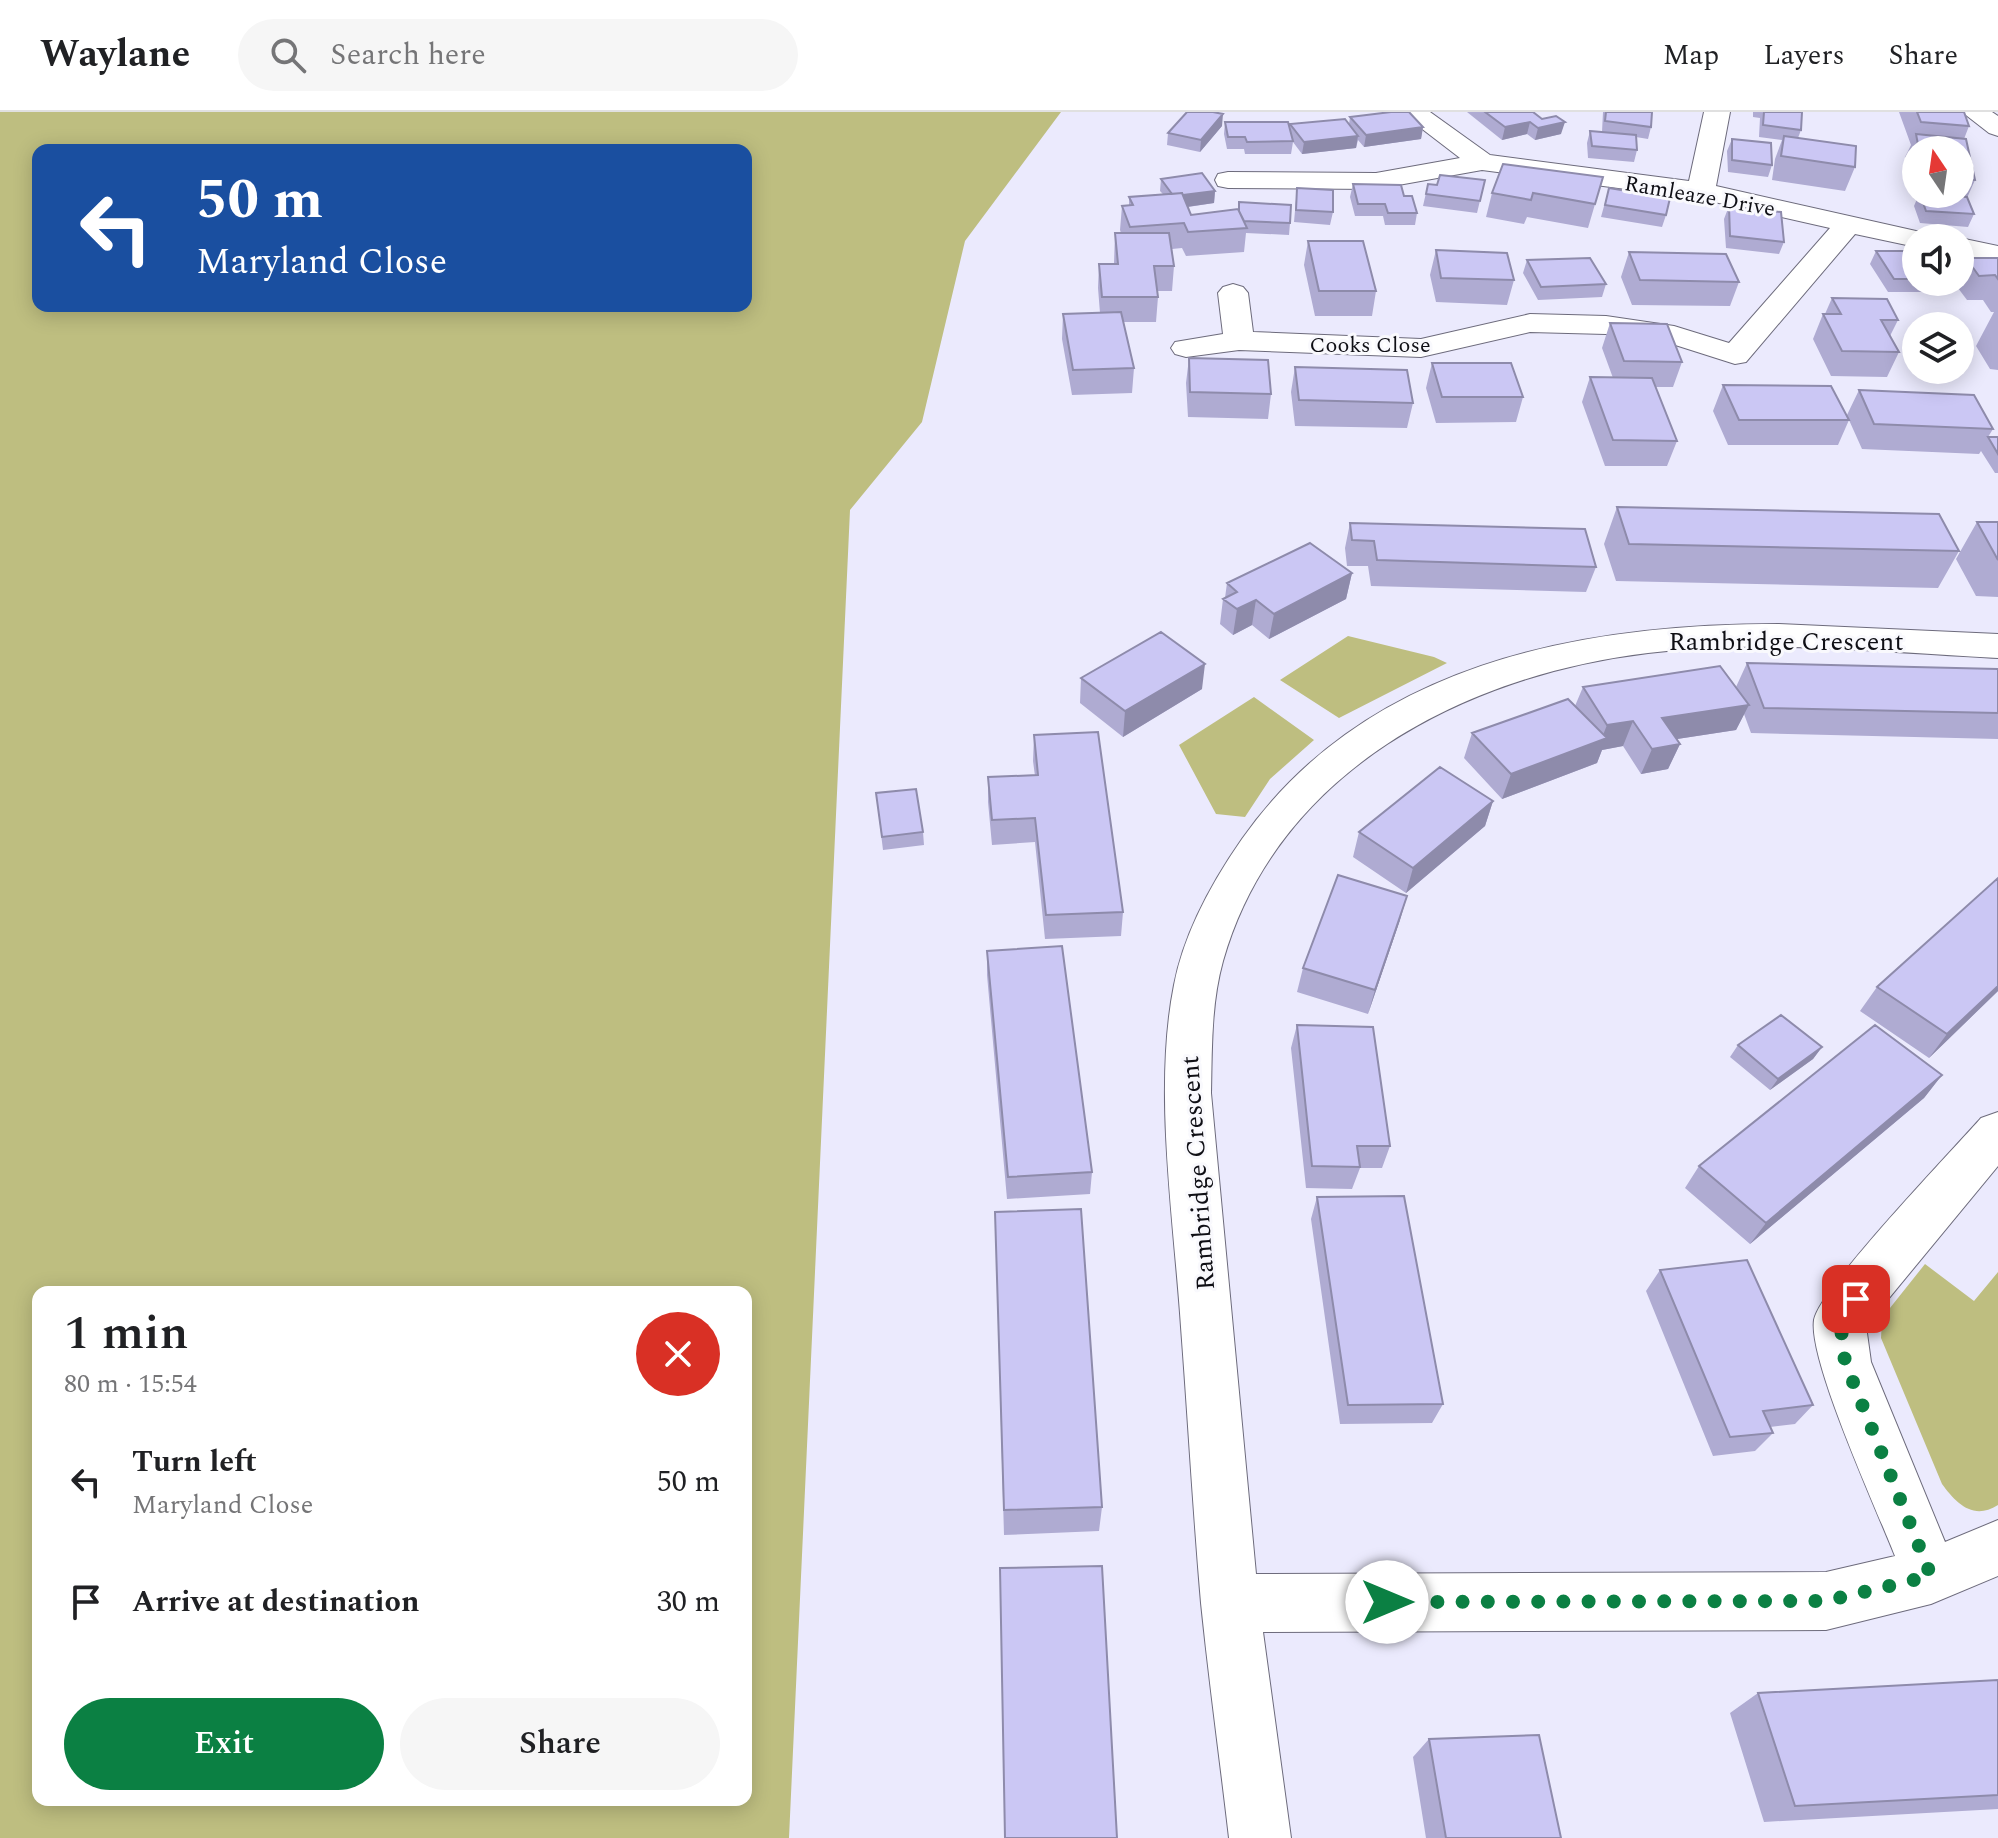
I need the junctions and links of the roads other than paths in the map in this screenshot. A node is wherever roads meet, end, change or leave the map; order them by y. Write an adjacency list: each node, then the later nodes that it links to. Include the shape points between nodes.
1 (1413, 112): 5 (street, Ramleaze Drive)
2 (1717, 112): 7 (street)
3 (1975, 112): 4 (street)
4 (1998, 128)
5 (1482, 162): 6 (street, Ramleaze Drive, via 1376,181); 7 (street, Ramleaze Drive)
6 (1228, 180)
7 (1701, 191): 8 (street, Ramleaze Drive)
8 (1848, 225): 9 (street, Ramleaze Drive); 13 (street, Cooks Close, via 1730,365 1674,335 1606,325 1530,323 1421,348)
9 (1902, 236)
10 (1974, 250): 11 (street)
11 (1998, 255)
12 (1233, 293): 13 (street)
13 (1239, 341): 14 (street, Cooks Close)
14 (1186, 348)
15 (1998, 646): 19 (street, Rambridge Crescent, via 1753,636 1649,641 1559,654 1480,677 1402,714 1324,768 1290,802 1238,878 1206,946 1190,1023 1188,1093)
16 (1998, 1132): 18 (street, via 1840,1320 1845,1362)
17 (1998, 1548): 18 (street)
18 (1931, 1576): 19 (street, via 1826,1601)
19 (1230, 1603): 20 (street, Rambridge Crescent)
20 (1260, 1838)

